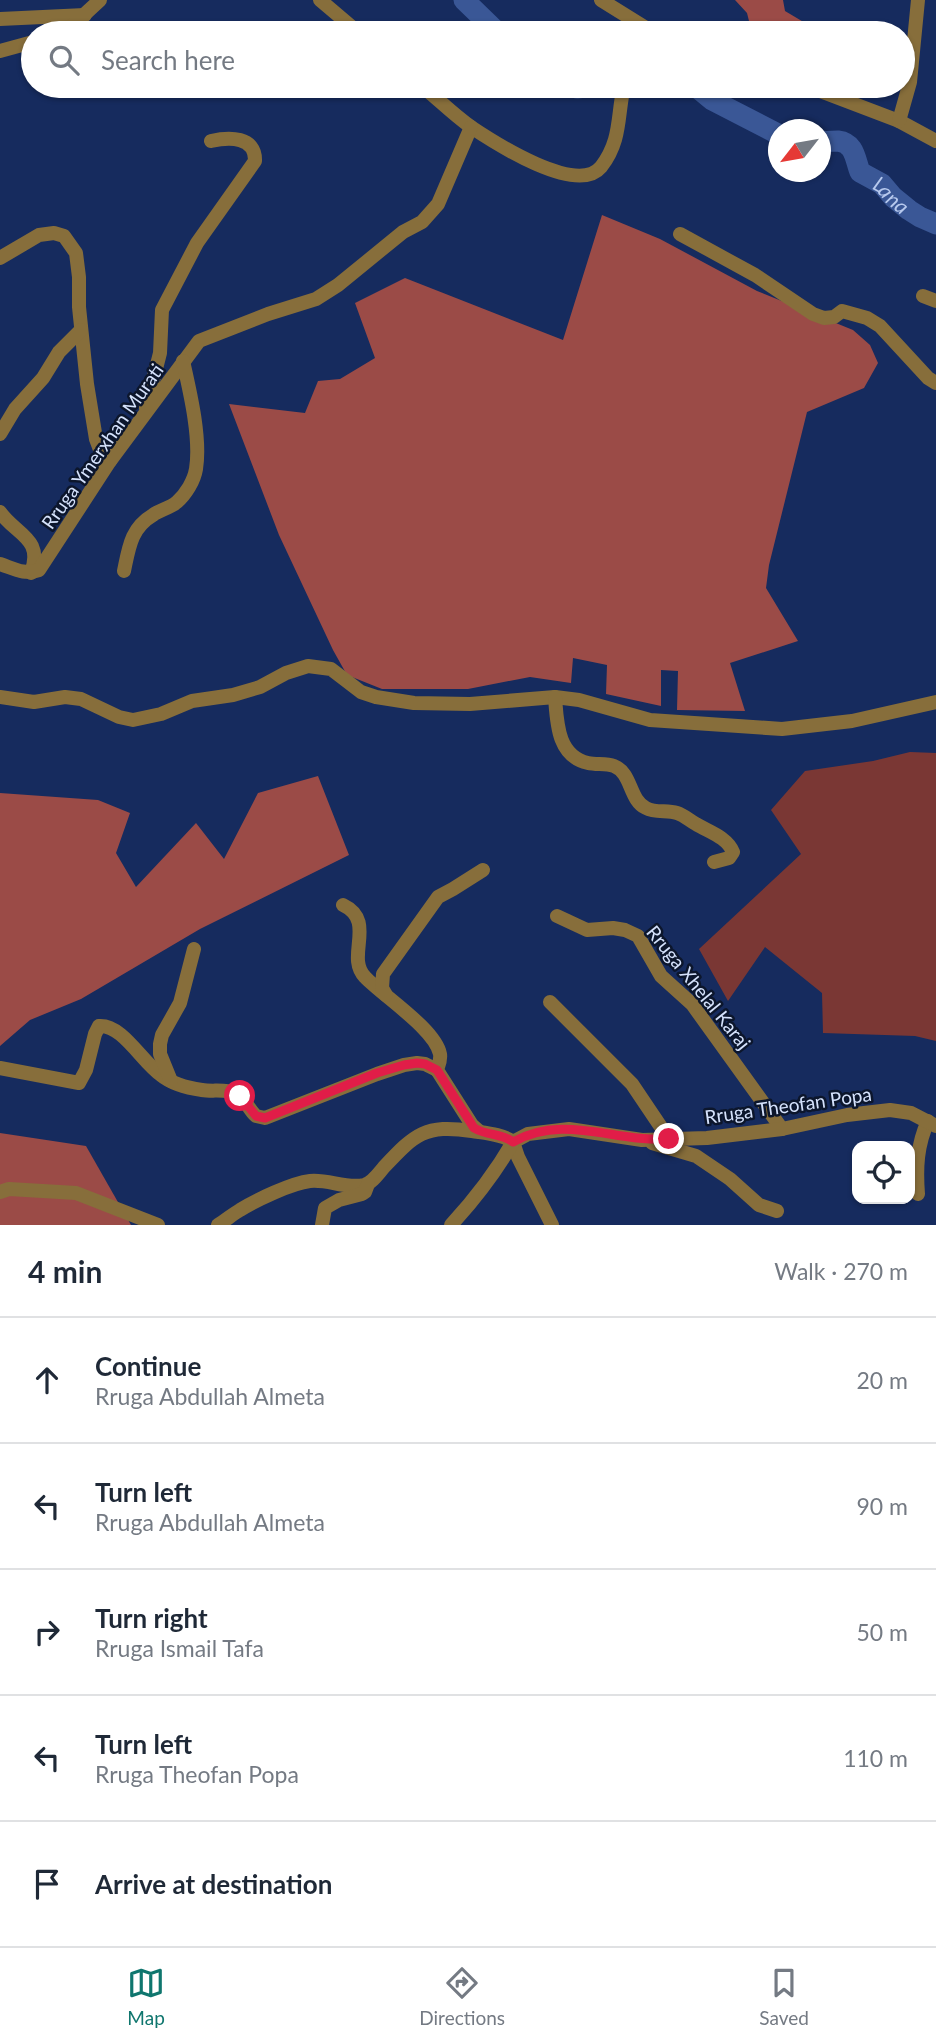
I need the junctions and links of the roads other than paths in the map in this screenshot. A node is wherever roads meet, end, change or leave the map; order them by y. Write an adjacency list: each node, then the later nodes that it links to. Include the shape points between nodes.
1 (100, 0): 5 (street)
2 (320, 0): 8 (street)
3 (601, 0): 9 (street)
4 (918, 0): 10 (street)
5 (85, 15): 6 (street); 7 (street)
6 (0, 19)
7 (78, 21)
8 (345, 21)
9 (633, 21)
10 (915, 31)
11 (21, 45): 12 (street)
12 (0, 51)
13 (436, 98): 18 (street)
14 (622, 98): 18 (street, via 615,141 599,169 585,176 551,170)
15 (839, 98): 17 (street)
16 (905, 98): 17 (street)
17 (899, 121): 20 (street)
18 (471, 127): 24 (street, via 438,204 422,222 316,299 198,341)
19 (211, 141): 26 (street, via 244,141 252,146 255,161 201,236 162,310 160,354)
20 (936, 141)
21 (680, 234): 25 (street, via 755,275 813,314 834,317 842,311 867,318)
22 (0, 258): 23 (street, via 39,235 64,236 76,253)
23 (81, 330): 27 (street, via 59,352); 28 (street, via 96,439 102,455)
24 (184, 361): 26 (street, Rruga Ymerxhan Murati); 31 (street, Rruga Ymerxhan Murati, via 194,413 196,470 175,503 139,524)
25 (936, 383)
26 (144, 416): 28 (street, Rruga Ymerxhan Murati)
27 (0, 434)
28 (110, 461): 32 (street, Rruga Ymerxhan Murati, via 39,570)
29 (0, 512): 32 (street, Rruga Ymerxhan Murati, via 32,544 35,562)
30 (0, 564): 32 (street)
31 (124, 571)
32 (31, 573)
33 (0, 697): 34 (street, via 34,702 81,699 133,720 192,701 260,687 308,666 331,669 361,692 402,701 470,704)
34 (555, 697): 35 (street, via 650,720 782,729 852,721); 36 (street, via 556,722 566,750 576,759 622,771 643,807 679,813 720,837 733,852)
35 (936, 702)
36 (714, 862)
37 (483, 870): 41 (street, via 438,897 383,974)
38 (343, 905): 41 (street, via 358,919 361,973)
39 (557, 916): 47 (street, Rruga Xhelal Karaj, via 587,930 613,928 638,936 661,976 692,1004)
40 (194, 949): 45 (street, via 180,1003 160,1044)
41 (387, 996): 44 (street, via 436,1045)
42 (550, 1002): 49 (street, via 632,1084)
43 (0, 1068): 45 (street, via 79,1083 94,1034 99,1026 107,1026)
44 (437, 1070): 45 (street, via 425,1064 404,1065 265,1118 256,1116 235,1093); 48 (street)
45 (171, 1081)
46 (932, 1124): 47 (street, Rruga Theofan Popa, via 911,1113 890,1110); 54 (street, via 920,1139)
47 (782, 1129): 49 (street, Rruga Theofan Popa)
48 (480, 1132): 51 (street); 52 (street, via 453,1128 418,1134)
49 (669, 1139): 50 (street, Rruga Theofan Popa)
50 (642, 1140): 51 (street, Rruga Theofan Popa, via 569,1129 528,1134); 55 (street, via 696,1156 759,1205)
51 (513, 1142): 59 (street, via 494,1175); 60 (street)
52 (368, 1184): 57 (street, via 298,1183); 58 (street, via 362,1194 325,1208)
53 (0, 1192): 56 (street, via 76,1193)
54 (918, 1194)
55 (778, 1211)
56 (158, 1225)
57 (218, 1225)
58 (322, 1225)
59 (451, 1225)
60 (552, 1225)

